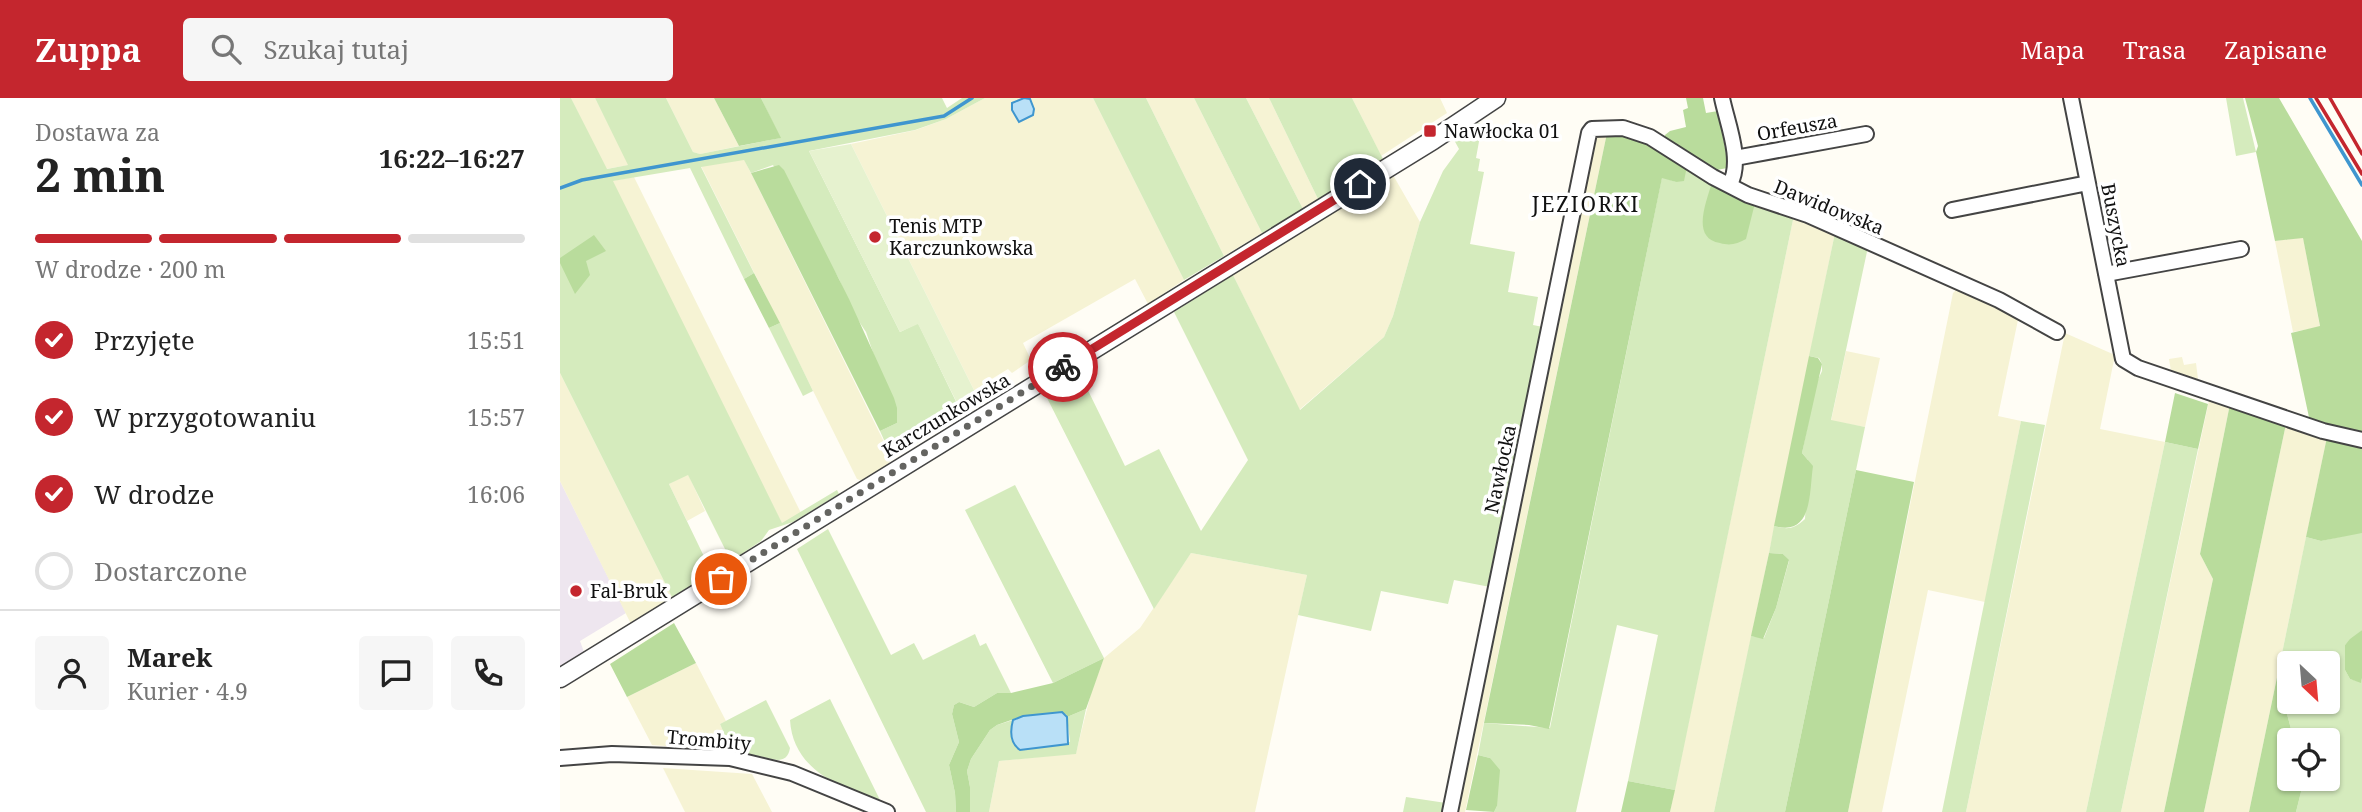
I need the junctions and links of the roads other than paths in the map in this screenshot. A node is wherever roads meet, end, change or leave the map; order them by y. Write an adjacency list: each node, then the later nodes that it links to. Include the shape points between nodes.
1 (1496, 98): 14 (street, Karczunkowska)
2 (1721, 98): 6 (street)
3 (2071, 98): 7 (street, Buszycka)
4 (1589, 133): 8 (street, Dawidowska, via 1600,127 1635,131); 17 (street, Nawłocka)
5 (1866, 134): 6 (street, Orfeusza)
6 (1735, 158): 8 (street)
7 (2088, 183): 9 (street); 11 (street, Buszycka)
8 (1730, 184): 12 (street, Dawidowska, via 1999,300)
9 (1952, 210)
10 (2241, 249): 11 (street)
11 (2106, 274): 13 (street, Buszycka, via 2123,359 2323,431)
12 (2057, 332)
13 (2362, 440)
14 (560, 678)
15 (560, 758): 16 (street, Trombity, via 612,754 730,758 792,773)
16 (887, 812)
17 (1450, 812)

